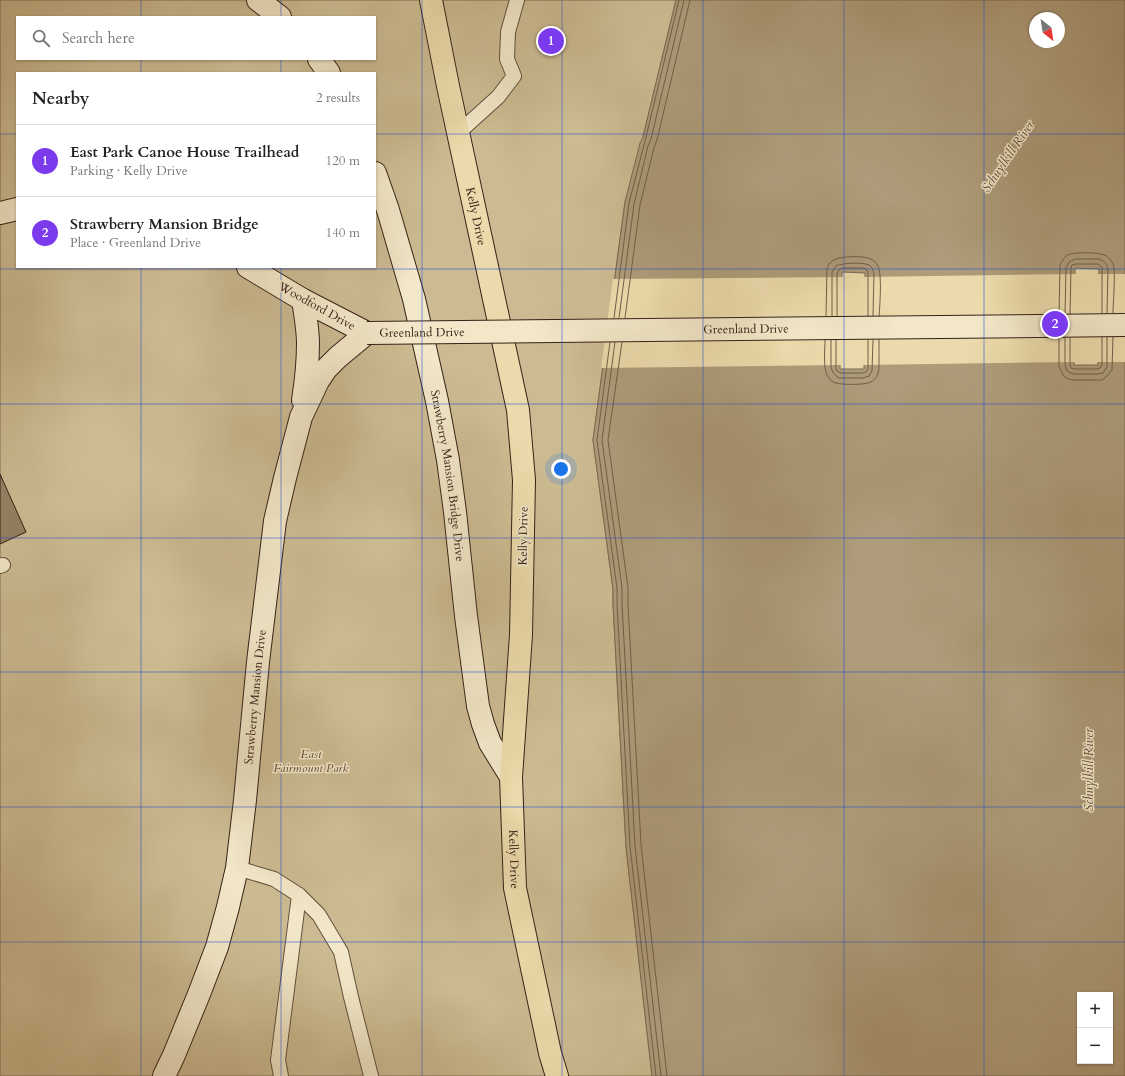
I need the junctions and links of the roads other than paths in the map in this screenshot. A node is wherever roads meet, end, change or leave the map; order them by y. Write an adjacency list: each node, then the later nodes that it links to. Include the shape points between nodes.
1 (258, 0): 4 (main road)
2 (431, 0): 7 (main road, Kelly Drive)
3 (517, 0): 7 (lane, via 508,32 507,59 514,76 498,97)
4 (279, 16)
5 (320, 60): 6 (main road)
6 (328, 72)
7 (458, 133): 16 (main road, Kelly Drive, via 518,410 524,480 521,635)
8 (376, 176): 16 (main road, Strawberry Mansion Bridge Drive, via 414,299 448,460 478,706 490,743)
9 (16, 209): 10 (main road)
10 (0, 213)
11 (250, 268): 12 (main road, Woodford Drive)
12 (303, 300): 14 (main road, Woodford Drive); 15 (main road, via 308,343 307,376)
13 (1125, 325): 14 (main road, Greenland Drive, bridge)
14 (367, 333): 15 (main road, Strawberry Mansion Drive, via 326,370)
15 (301, 417): 17 (main road, Strawberry Mansion Drive, via 275,521)
16 (511, 777): 22 (main road, Kelly Drive, via 515,888)
17 (237, 868): 18 (lane, via 274,879); 19 (main road, Strawberry Mansion Drive, via 217,947)
18 (300, 895): 20 (lane, via 278,1060); 21 (lane, via 319,915 341,952)
19 (164, 1076)
20 (282, 1076)
21 (371, 1076)
22 (557, 1076)

